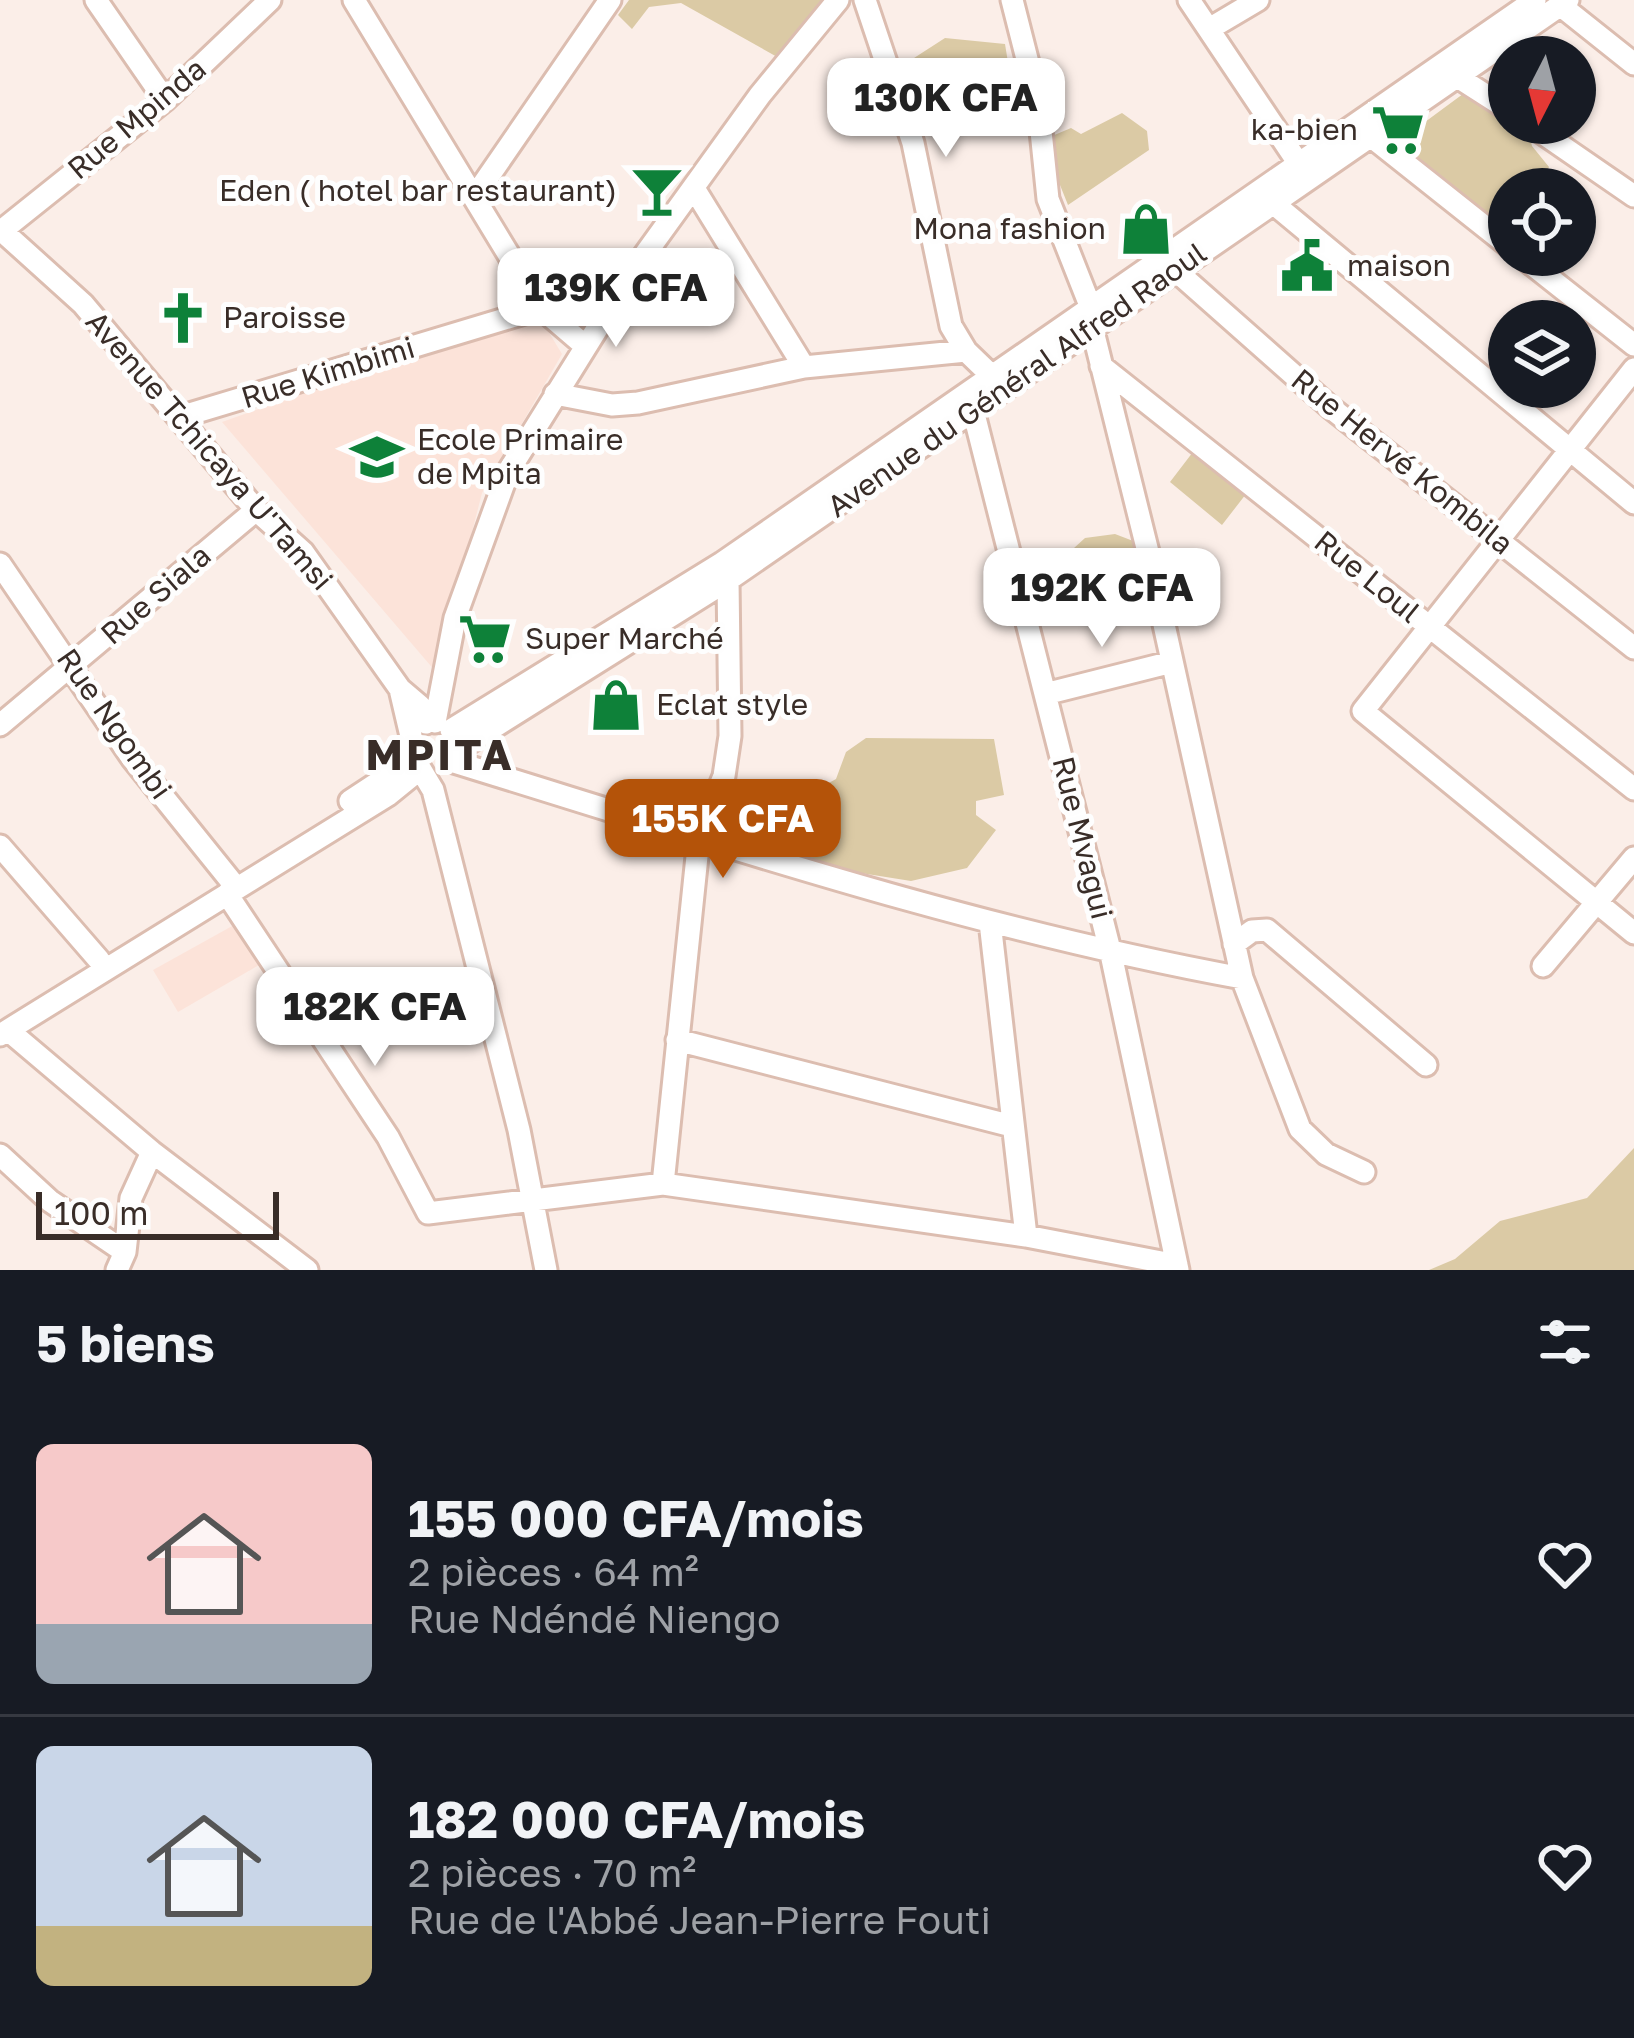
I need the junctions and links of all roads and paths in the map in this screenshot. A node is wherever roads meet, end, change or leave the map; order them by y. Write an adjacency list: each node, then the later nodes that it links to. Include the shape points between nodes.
1 (96, 0): 16 (street)
2 (270, 0): 16 (street, Rue Mpinda)
3 (354, 0): 21 (street)
4 (610, 0): 21 (street)
5 (838, 0): 20 (street)
6 (865, 0): 32 (street, via 913,143 951,326)
7 (1012, 0): 29 (street, via 1038,103 1048,199)
8 (1189, 0): 12 (street)
9 (1258, 0): 12 (street)
10 (1526, 2): 19 (street, Avenue du Général Alfred Raoul)
11 (1564, 3): 13 (street); 14 (street, Avenue du Général Alfred Raoul)
12 (1209, 29): 19 (street)
13 (1634, 64)
14 (1456, 76): 15 (street); 17 (street, Avenue du Général Alfred Raoul)
15 (1488, 97)
16 (165, 100): 25 (street, Rue Mpinda)
17 (1368, 134): 23 (street, Avenue du Général Alfred Raoul); 24 (street)
18 (1558, 144): 22 (street)
19 (1299, 164): 29 (street, Avenue du Général Alfred Raoul)
20 (694, 190): 30 (street); 34 (street)
21 (475, 196): 28 (street)
22 (1634, 196)
23 (1273, 203): 26 (street, Avenue du Général Alfred Raoul); 40 (street)
24 (1488, 229)
25 (1, 230): 39 (street, Avenue Tchicaya U'Tamsi, via 83,304)
26 (1175, 270): 29 (street, Avenue du Général Alfred Raoul); 43 (street, Rue Hervé Kombila)
27 (1547, 276): 31 (street)
28 (542, 308): 30 (street); 39 (street, Rue Kimbimi)
29 (1092, 317): 33 (street); 36 (street, Avenue du Général Alfred Raoul); 38 (street, Avenue du Général Alfred Raoul)
30 (584, 344): 37 (street)
31 (1634, 345)
32 (965, 351): 34 (street); 36 (street)
33 (1101, 365): 46 (street, Rue Loul); 48 (street)
34 (804, 367): 37 (street, via 638,403)
35 (1634, 369): 40 (street)
36 (993, 377): 52 (street, Avenue du Général Alfred Raoul)
37 (555, 394): 52 (street, via 488,521 455,618)
38 (973, 410): 45 (street, Avenue du Général Alfred Raoul); 50 (street, Rue Mvagui)
39 (183, 416): 42 (street, Avenue Tchicaya U'Tamsi)
40 (1571, 453): 41 (street); 43 (street)
41 (1634, 503)
42 (256, 510): 49 (street, Rue Siala); 52 (street, Avenue Tchicaya U'Tamsi, via 303,552 420,706)
43 (1497, 539): 46 (street); 47 (street, Rue Hervé Kombila)
44 (0, 564): 49 (street, Rue Ngombi)
45 (728, 580): 52 (street, Avenue du Général Alfred Raoul); 56 (street, via 730,736 724,776)
46 (1429, 626): 53 (street, Rue Loul); 60 (street, via 1363,711)
47 (1634, 648)
48 (1172, 662): 50 (street); 63 (street)
49 (74, 667): 51 (street, Rue Siala); 59 (street, Rue Ngombi)
50 (1045, 694): 64 (street, Rue Mvagui)
51 (0, 725)
52 (433, 748): 54 (street, Avenue du Général Alfred Raoul); 55 (street, Avenue Tchicaya U'Tamsi); 56 (street); 59 (street)
53 (1634, 789)
54 (388, 795): 55 (street); 59 (street, Avenue du Général Alfred Raoul)
55 (436, 807): 76 (street)
56 (699, 837): 61 (street); 69 (street)
57 (0, 845): 65 (street)
58 (1634, 858): 60 (street)
59 (229, 888): 65 (street); 68 (street, Avenue du Général Alfred Raoul); 76 (street, Rue Ngombi, via 428,1213)
60 (1598, 902): 62 (street); 66 (street)
61 (990, 922): 64 (street); 71 (street)
62 (1634, 933)
63 (1234, 944): 67 (street); 70 (street, via 1267,930)
64 (1111, 954): 67 (street); 79 (street, Rue Mvagui)
65 (98, 960): 68 (street)
66 (1543, 966)
67 (1242, 978): 74 (street, via 1300,1129 1311,1144)
68 (3, 1029): 72 (street)
69 (677, 1040): 71 (street); 75 (street)
70 (1426, 1065)
71 (1012, 1126): 77 (street)
72 (152, 1152): 78 (street, via 131,1198); 80 (street)
73 (0, 1155): 78 (street)
74 (1364, 1172)
75 (663, 1184): 76 (street); 77 (street)
76 (536, 1202): 81 (street)
77 (1025, 1236): 79 (street)
78 (121, 1261)
79 (1178, 1268)
80 (307, 1270)
81 (546, 1270)

